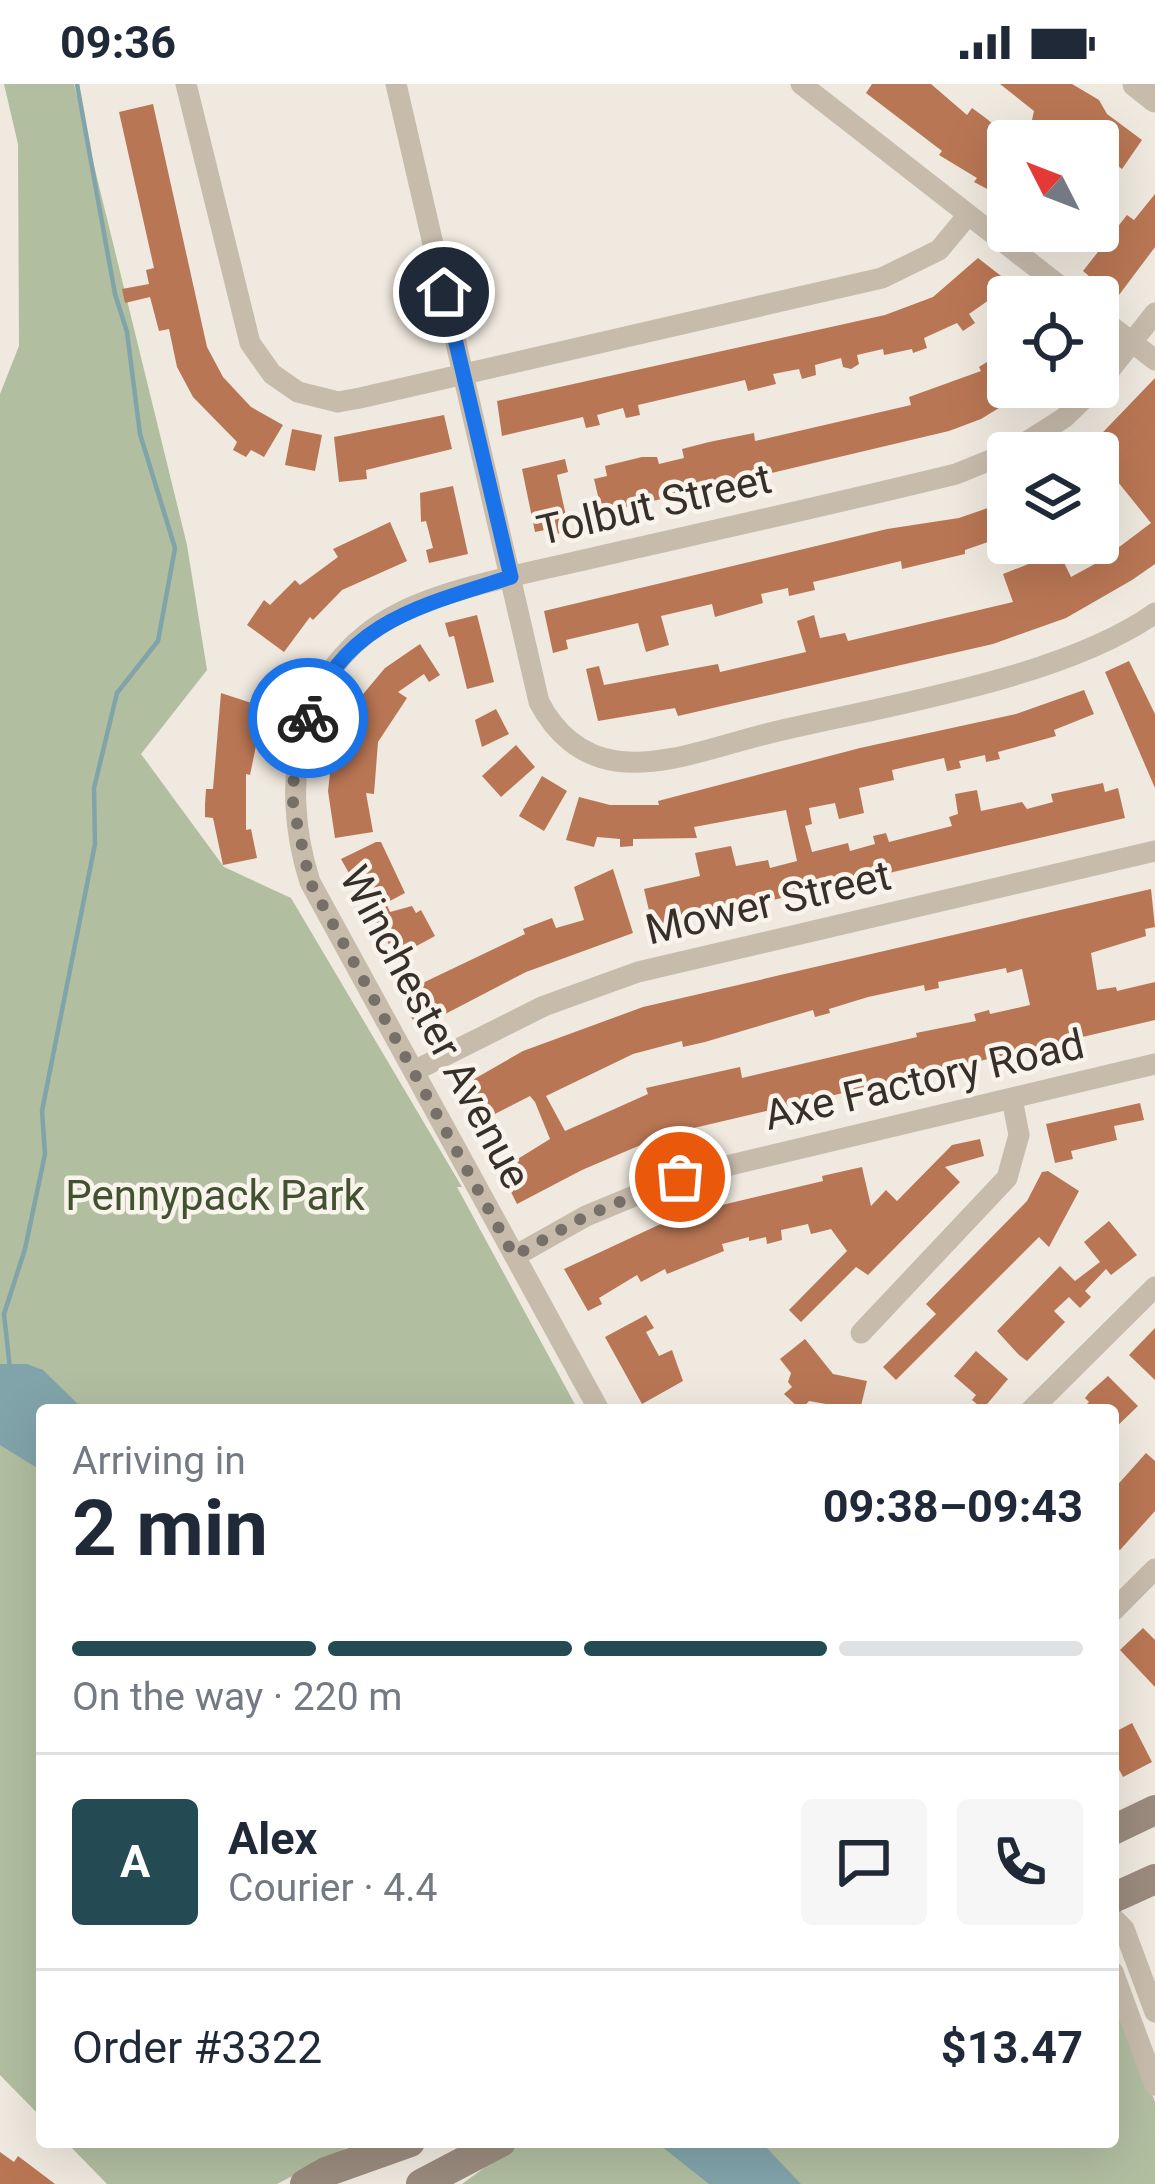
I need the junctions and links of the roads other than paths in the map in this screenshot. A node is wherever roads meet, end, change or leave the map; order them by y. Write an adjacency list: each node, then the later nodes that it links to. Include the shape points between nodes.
1 (186, 84): 13 (street, via 250,343 283,385 338,402)
2 (396, 84): 13 (street)
3 (801, 84): 6 (street)
4 (1136, 84): 5 (street)
5 (1155, 99)
6 (968, 215): 7 (street); 13 (street, via 939,250 902,272)
7 (1047, 276)
8 (1155, 313): 10 (street, Tolbut Street)
9 (1119, 332): 10 (street)
10 (1132, 342): 11 (street, Tolbut Street); 12 (street)
11 (1119, 358)
12 (1155, 360)
13 (464, 375): 17 (street)
14 (1074, 408): 15 (street, Tolbut Street)
15 (1042, 432)
16 (987, 461): 17 (street, Tolbut Street)
17 (511, 577): 18 (street, via 539,702 558,730 599,758 645,762 992,680); 19 (street, Tolbut Street, via 399,613)
18 (1153, 619)
19 (336, 667): 22 (street, Winchester Avenue, via 311,708 294,764 299,848)
20 (1155, 851): 22 (street, Mower Street, via 638,972 544,1006)
21 (1155, 1064): 23 (street, Axe Factory Road)
22 (414, 1071): 24 (street, Winchester Avenue)
23 (1012, 1099): 24 (street, Axe Factory Road, via 680,1177); 26 (street, via 1019,1136 1007,1178)
24 (514, 1256): 27 (street, Winchester Avenue)
25 (1155, 1287): 28 (street)
26 (860, 1333)
27 (595, 1404)
28 (1036, 1404)
29 (1155, 1569): 30 (street)
30 (1119, 1605)
31 (1155, 1810): 32 (main road)
32 (1119, 1827)
33 (1155, 1880): 34 (main road)
34 (1119, 1895)
35 (1119, 1924): 37 (street)
36 (1119, 1988): 38 (street)
37 (1155, 2012)
38 (1155, 2085)
39 (393, 2148): 41 (main road)
40 (490, 2148): 42 (main road)
41 (305, 2184)
42 (422, 2184)

